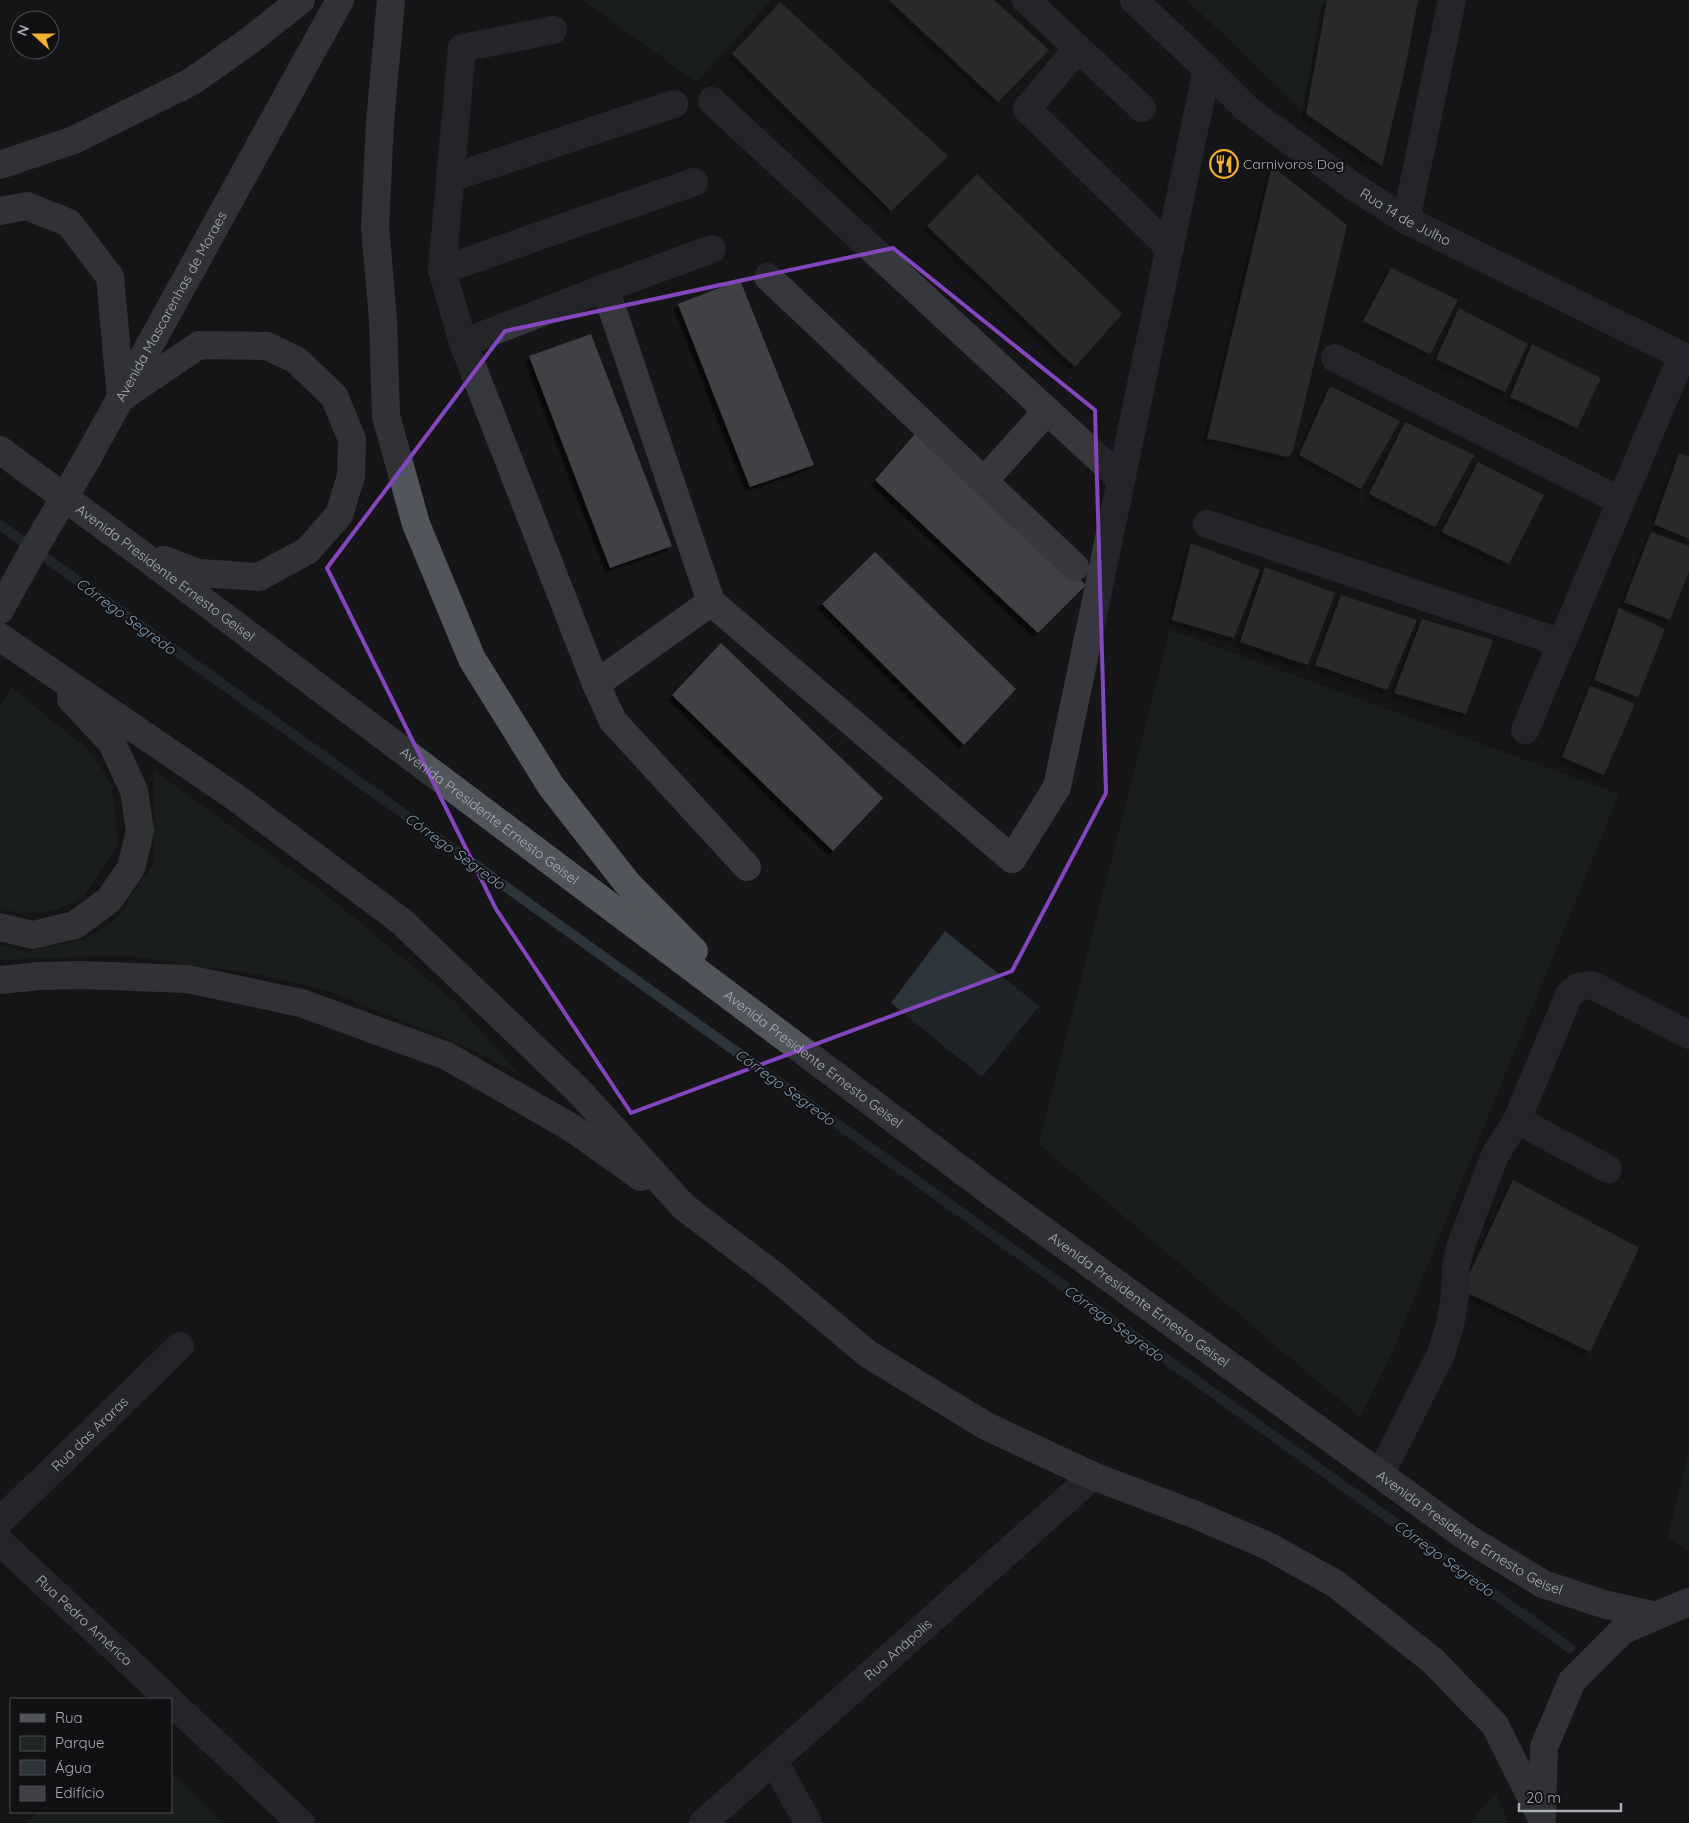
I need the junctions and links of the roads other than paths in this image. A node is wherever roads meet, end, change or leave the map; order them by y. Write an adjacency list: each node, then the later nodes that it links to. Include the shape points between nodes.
1 (301, 0): 13 (main road, via 191,82 74,140)
2 (340, 0): 26 (main road, Avenida Mascarenhas de Moraes)
3 (391, 0): 45 (main road, via 375,227 384,320 386,416 416,524 472,659 551,786 627,882)
4 (1026, 0): 8 (street)
5 (1134, 0): 9 (street, Rua 14 de Julho)
6 (1452, 0): 17 (street)
7 (553, 30): 14 (street, via 462,48)
8 (1078, 48): 12 (street); 18 (street, via 1027,109)
9 (1208, 69): 17 (street, Rua 14 de Julho, via 1248,110); 18 (street)
10 (712, 101): 27 (street)
11 (674, 104): 14 (street)
12 (1142, 108)
13 (0, 165)
14 (450, 178): 20 (street)
15 (694, 182): 20 (street)
16 (0, 211): 26 (main road, via 28,206 69,223 110,277)
17 (1406, 220): 24 (street, Rua 14 de Julho)
18 (1170, 248): 29 (street)
19 (712, 249): 22 (street)
20 (442, 270): 23 (street)
21 (768, 277): 30 (street)
22 (605, 288): 23 (street); 35 (street)
23 (463, 343): 40 (street)
24 (1685, 357): 31 (street)
25 (1335, 358): 31 (street)
26 (121, 398): 33 (main road, via 199,345 268,346 296,360 334,396 352,439 351,476 339,515 307,551 259,577 199,573); 36 (main road, Avenida Mascarenhas de Moraes, bridge)
27 (1047, 410): 29 (street); 30 (street)
28 (6, 452): 33 (main road, Avenida Presidente Ernesto Geisel)
29 (1121, 479): 35 (street, via 1057,787 1012,859)
30 (984, 481): 34 (street)
31 (1621, 501): 38 (street)
32 (1208, 524): 38 (street)
33 (134, 548): 45 (main road, Avenida Presidente Ernesto Geisel)
34 (1075, 567)
35 (711, 602): 40 (street)
36 (0, 610)
37 (0, 637): 39 (main road)
38 (1562, 643): 41 (street)
39 (33, 660): 43 (main road, via 112,743 134,791 140,831 131,868 109,900 74,925 33,935); 49 (main road, via 235,798 401,921 578,1090)
40 (596, 684): 42 (street, via 613,721)
41 (1525, 730)
42 (747, 867)
43 (0, 926)
44 (0, 980): 49 (main road, via 82,975 188,979 300,1003 447,1056 572,1128)
45 (756, 1014): 51 (main road, Avenida Presidente Ernesto Geisel, via 992,1193)
46 (1689, 1035): 47 (street, via 1592,985 1578,987 1569,995)
47 (1516, 1120): 48 (street); 51 (street, via 1494,1155 1461,1245 1450,1325 1442,1354)
48 (1608, 1168)
49 (684, 1207): 52 (main road, via 776,1277 868,1354 986,1426)
50 (180, 1346): 53 (street, Rua das Araras)
51 (1380, 1475): 56 (main road, Avenida Presidente Ernesto Geisel, via 1469,1539 1543,1584 1603,1604)
52 (1093, 1476): 59 (street, Rua Anápolis); 60 (main road, via 1268,1546 1336,1584 1433,1660 1496,1725)
53 (0, 1521)
54 (0, 1542): 57 (street, Rua Pedro Américo)
55 (1689, 1602): 56 (main road)
56 (1656, 1616): 60 (main road, via 1623,1630 1572,1681 1544,1747)
57 (168, 1698)
58 (172, 1702): 61 (street, Rua Pedro Américo)
59 (774, 1761): 62 (street, Rua Anápolis); 63 (street)
60 (1542, 1821)
61 (301, 1823)
62 (703, 1823)
63 (808, 1823)

